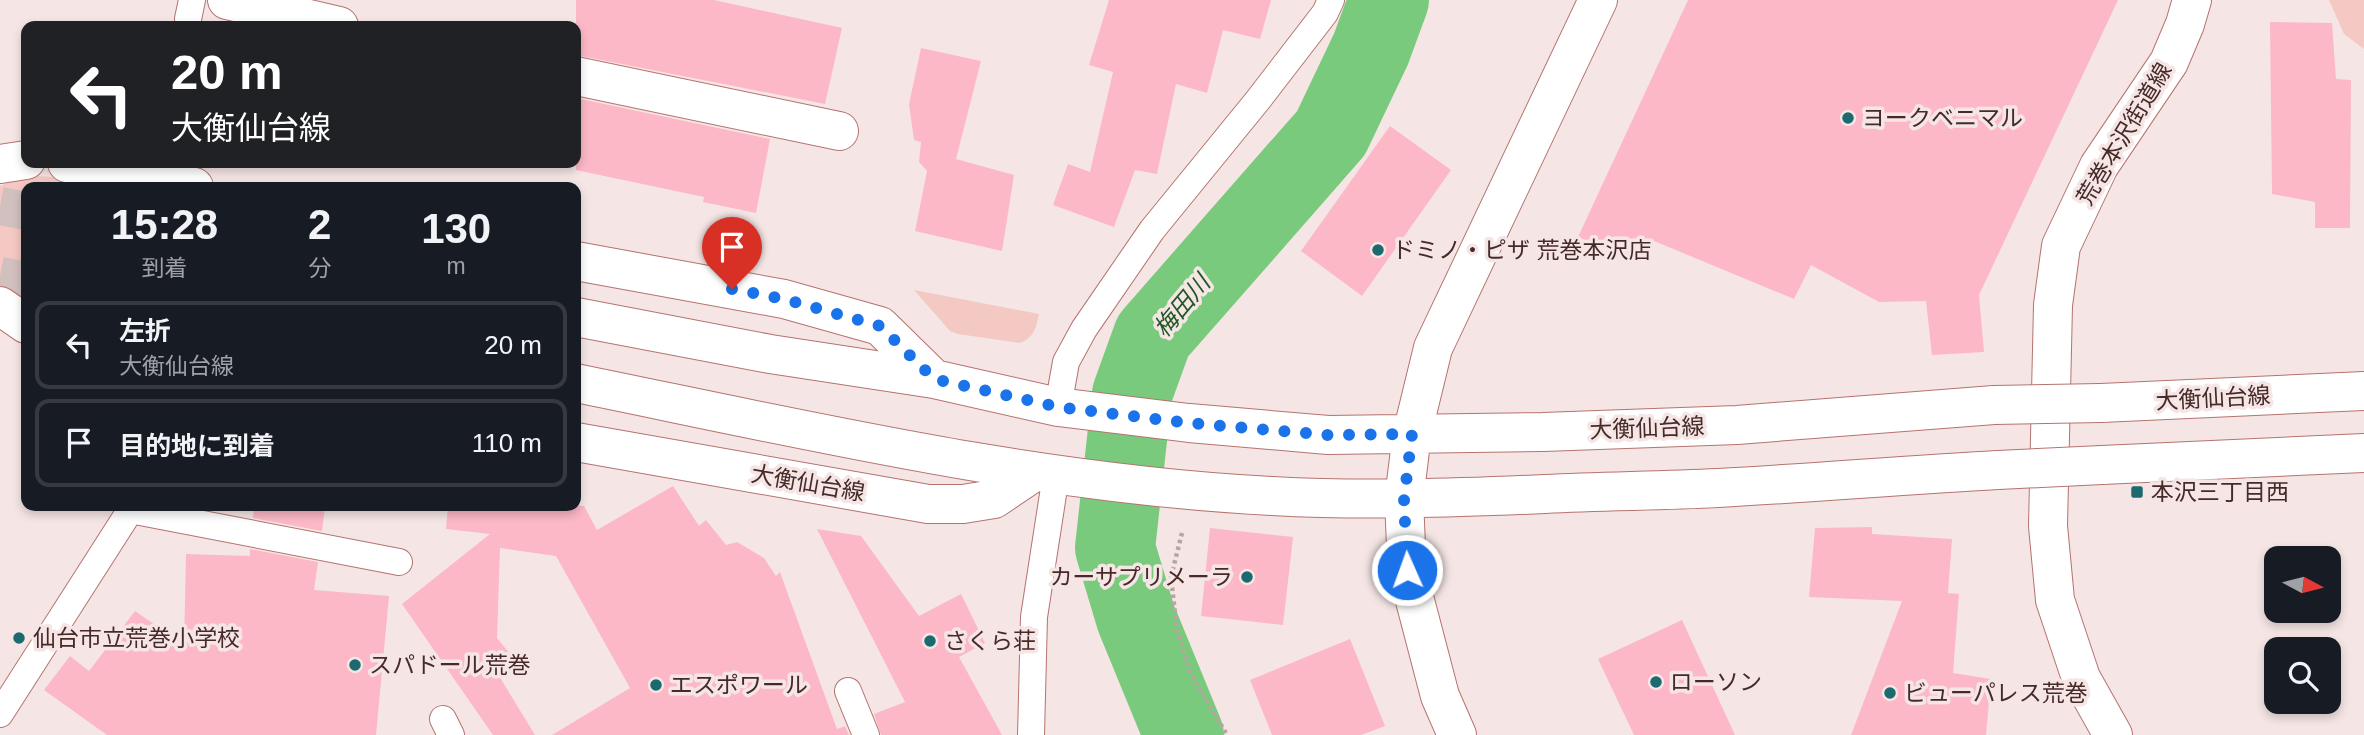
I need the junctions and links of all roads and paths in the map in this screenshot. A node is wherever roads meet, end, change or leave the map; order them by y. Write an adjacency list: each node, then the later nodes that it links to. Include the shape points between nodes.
1 (227, 0): 5 (main road)
2 (1331, 0): 21 (lane, via 1258,100 1152,230 1084,329 1066,362)
3 (1598, 0): 22 (main road, via 1433,348)
4 (2192, 0): 37 (main road, 荒巻本沢街道線, via 2169,62 2099,166 2061,246 2053,305 2048,526 2055,600 2081,678)
5 (317, 21)
6 (581, 77): 7 (main road)
7 (839, 131)
8 (21, 161): 9 (main road)
9 (0, 163)
10 (93, 168): 11 (main road)
11 (168, 182)
12 (581, 262): 18 (main road, via 784,299 880,326)
13 (0, 306): 15 (main road)
14 (581, 318): 18 (main road, 大衡仙台線)
15 (21, 321)
16 (0, 337): 17 (main road)
17 (21, 344)
18 (934, 379): 21 (main road, 大衡仙台線)
19 (581, 384): 25 (main road)
20 (2364, 391): 22 (main road, 大衡仙台線, bridge, via 1994,405 1737,425)
21 (1074, 408): 22 (main road, 大衡仙台線, via 1328,435)
22 (1412, 434): 26 (main road)
23 (581, 443): 25 (main road, 大衡仙台線, via 928,504 994,499)
24 (2364, 453): 26 (main road, bridge, via 1717,488)
25 (1058, 475): 26 (main road, via 1273,496); 34 (lane, via 1034,617)
26 (1404, 499): 36 (main road, via 1407,570 1440,696)
27 (130, 511): 32 (lane)
28 (147, 511): 30 (lane)
29 (1183, 528): 35 (path, via 1171,577 1177,631 1191,674)
30 (399, 562)
31 (848, 691): 33 (lane)
32 (0, 714)
33 (866, 735)
34 (1031, 735)
35 (1227, 735)
36 (1457, 735)
37 (2113, 735)

